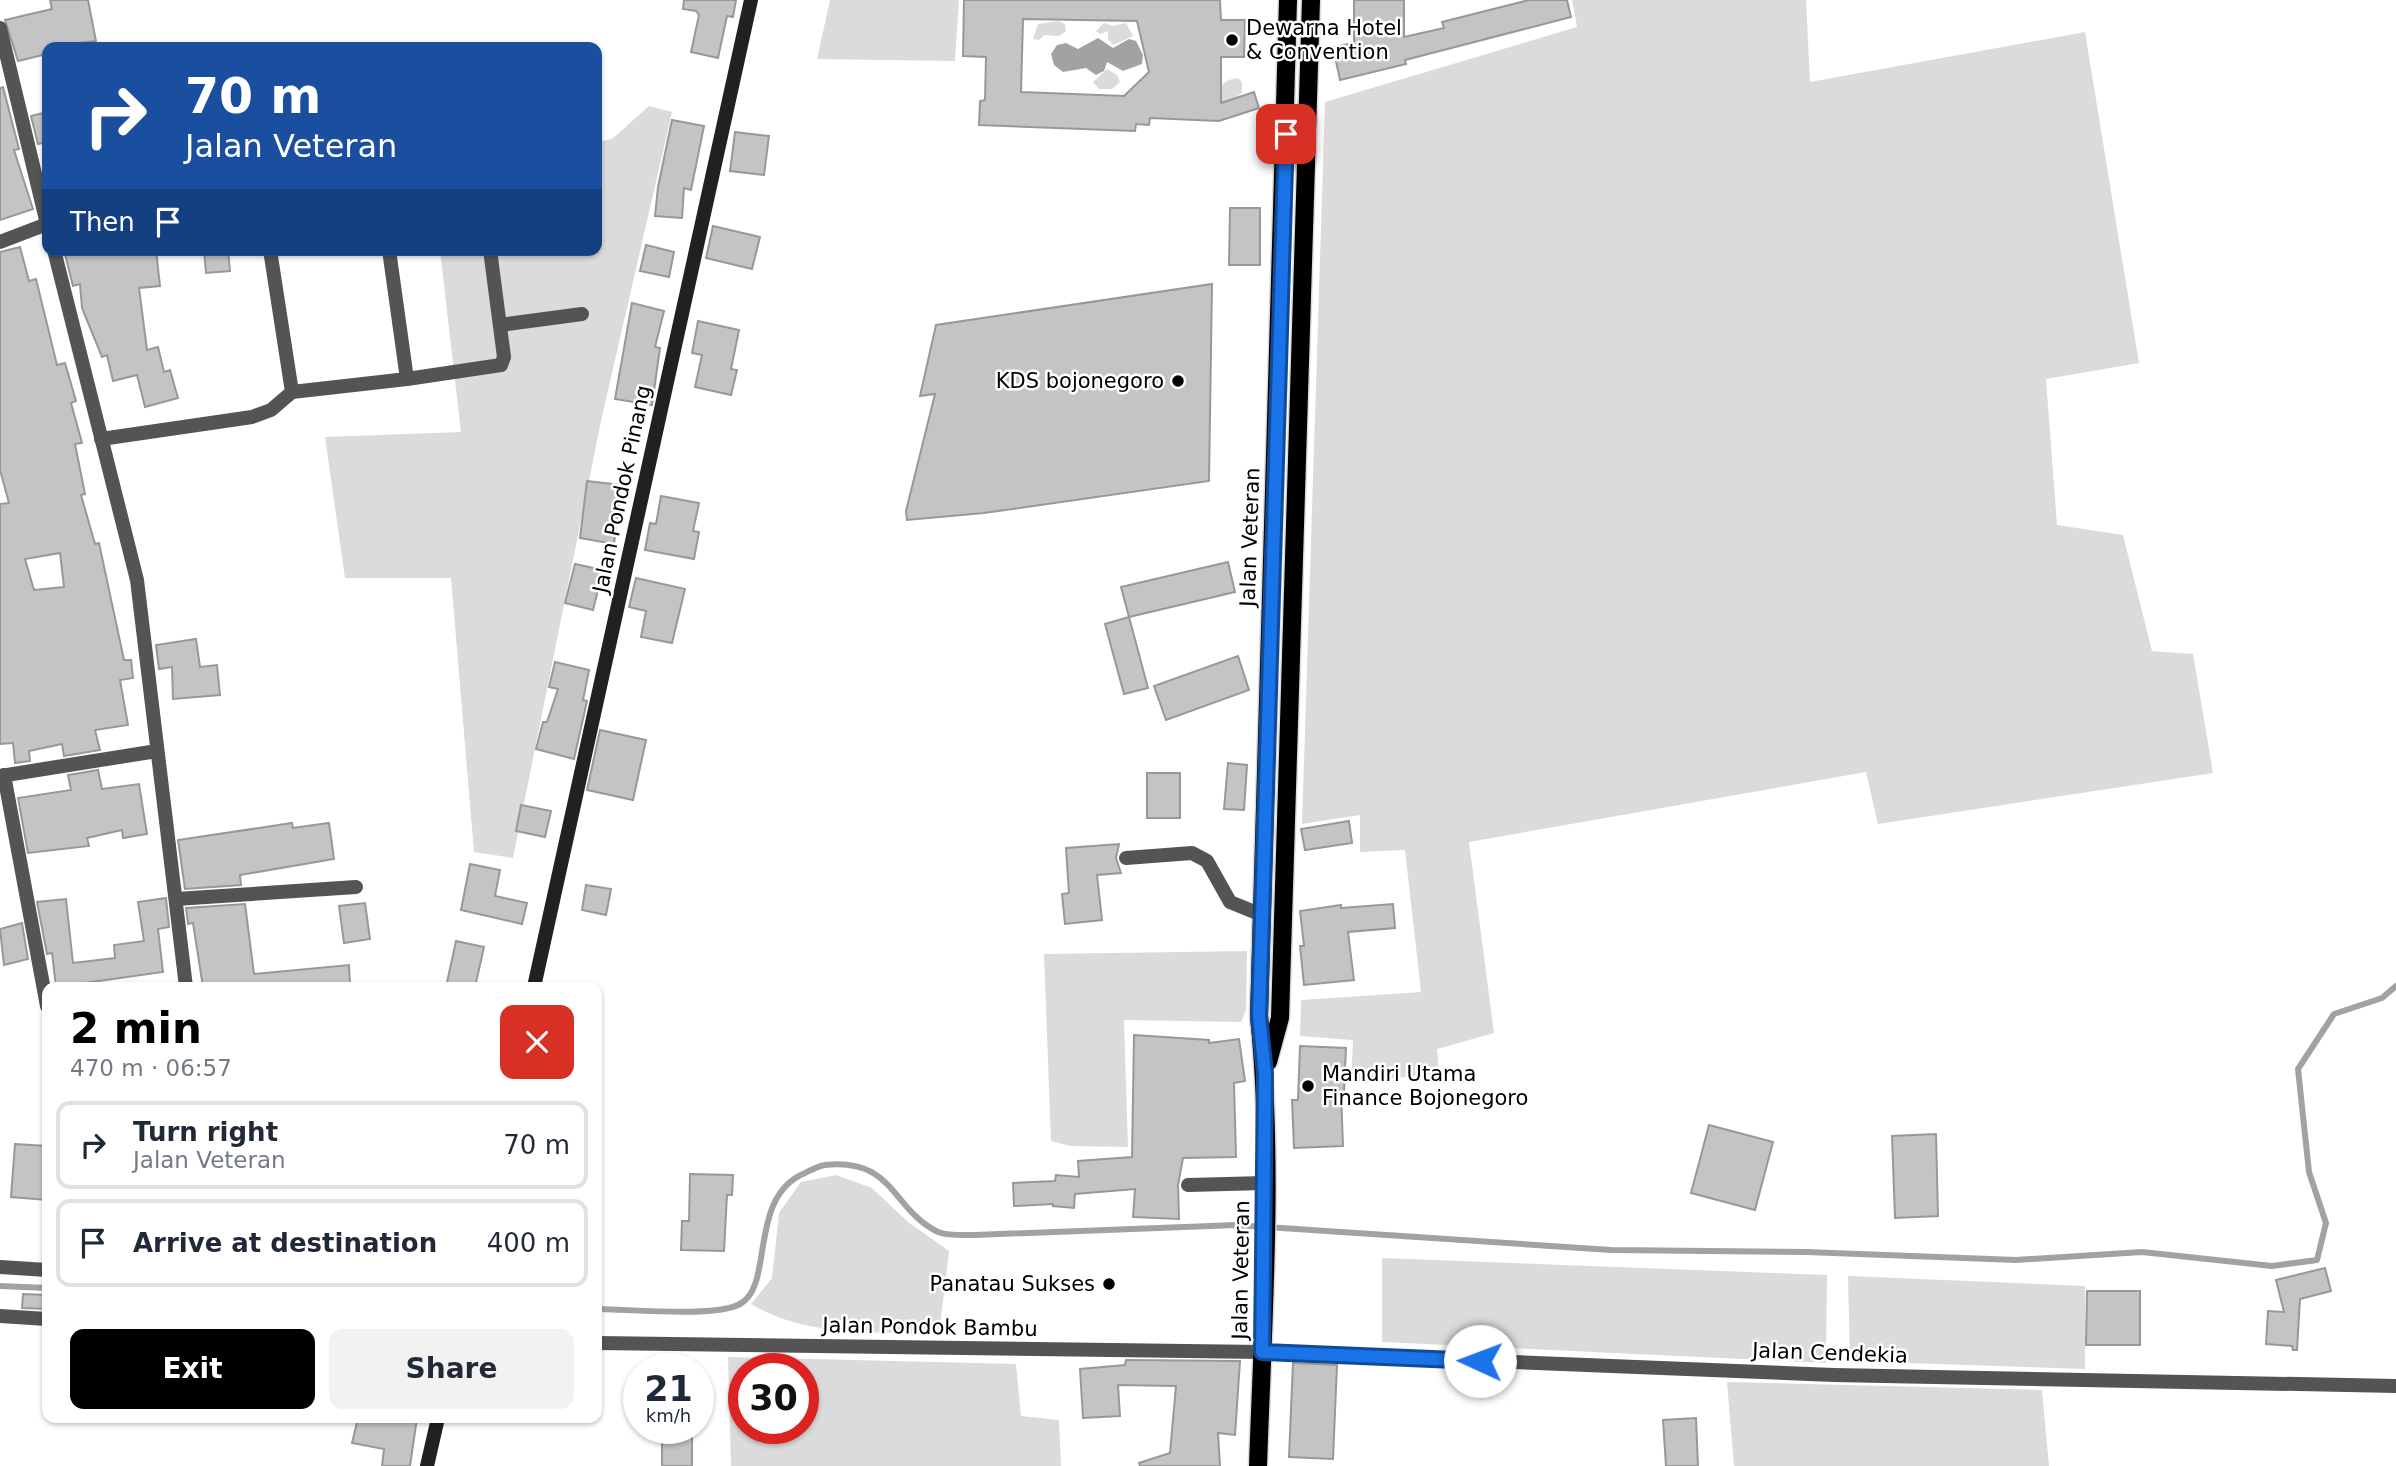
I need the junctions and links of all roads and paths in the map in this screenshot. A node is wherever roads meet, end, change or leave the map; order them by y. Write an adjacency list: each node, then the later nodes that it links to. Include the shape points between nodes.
1 (751, 0): 25 (street, Jalan Pondok Pinang)
2 (1288, 0): 22 (main road, Jalan Veteran)
3 (1311, 0): 26 (main road, Jalan Veteran, via 1280,1018)
4 (0, 28): 5 (street)
5 (42, 203)
6 (42, 226): 7 (street)
7 (0, 242)
8 (55, 256): 16 (street)
9 (271, 256): 15 (street)
10 (390, 256): 14 (street)
11 (491, 256): 13 (street)
12 (582, 314): 13 (street)
13 (500, 325): 14 (street, via 501,365)
14 (407, 379): 15 (street)
15 (292, 392): 16 (street, via 271,410 252,417)
16 (101, 439): 17 (street, via 137,580)
17 (157, 751): 18 (street); 21 (street)
18 (2, 776): 23 (street)
19 (1126, 858): 22 (street, via 1192,853 1207,861 1230,902)
20 (356, 887): 21 (street)
21 (176, 899): 24 (street)
22 (1262, 915): 26 (main road, Jalan Veteran, via 1259,1016)
23 (42, 982)
24 (185, 982)
25 (535, 982)
26 (1265, 1074): 28 (main road, Jalan Veteran)
27 (1188, 1185): 28 (street)
28 (1265, 1188): 34 (main road, Jalan Veteran)
29 (0, 1267): 30 (street)
30 (42, 1270)
31 (0, 1316): 32 (street)
32 (42, 1319)
33 (602, 1343): 34 (street, Jalan Pondok Bambu)
34 (1262, 1352): 35 (street, Jalan Cendekia, via 1834,1375); 38 (main road, Jalan Veteran)
35 (2396, 1386)
36 (437, 1423): 37 (street)
37 (427, 1466)
38 (1258, 1466)

